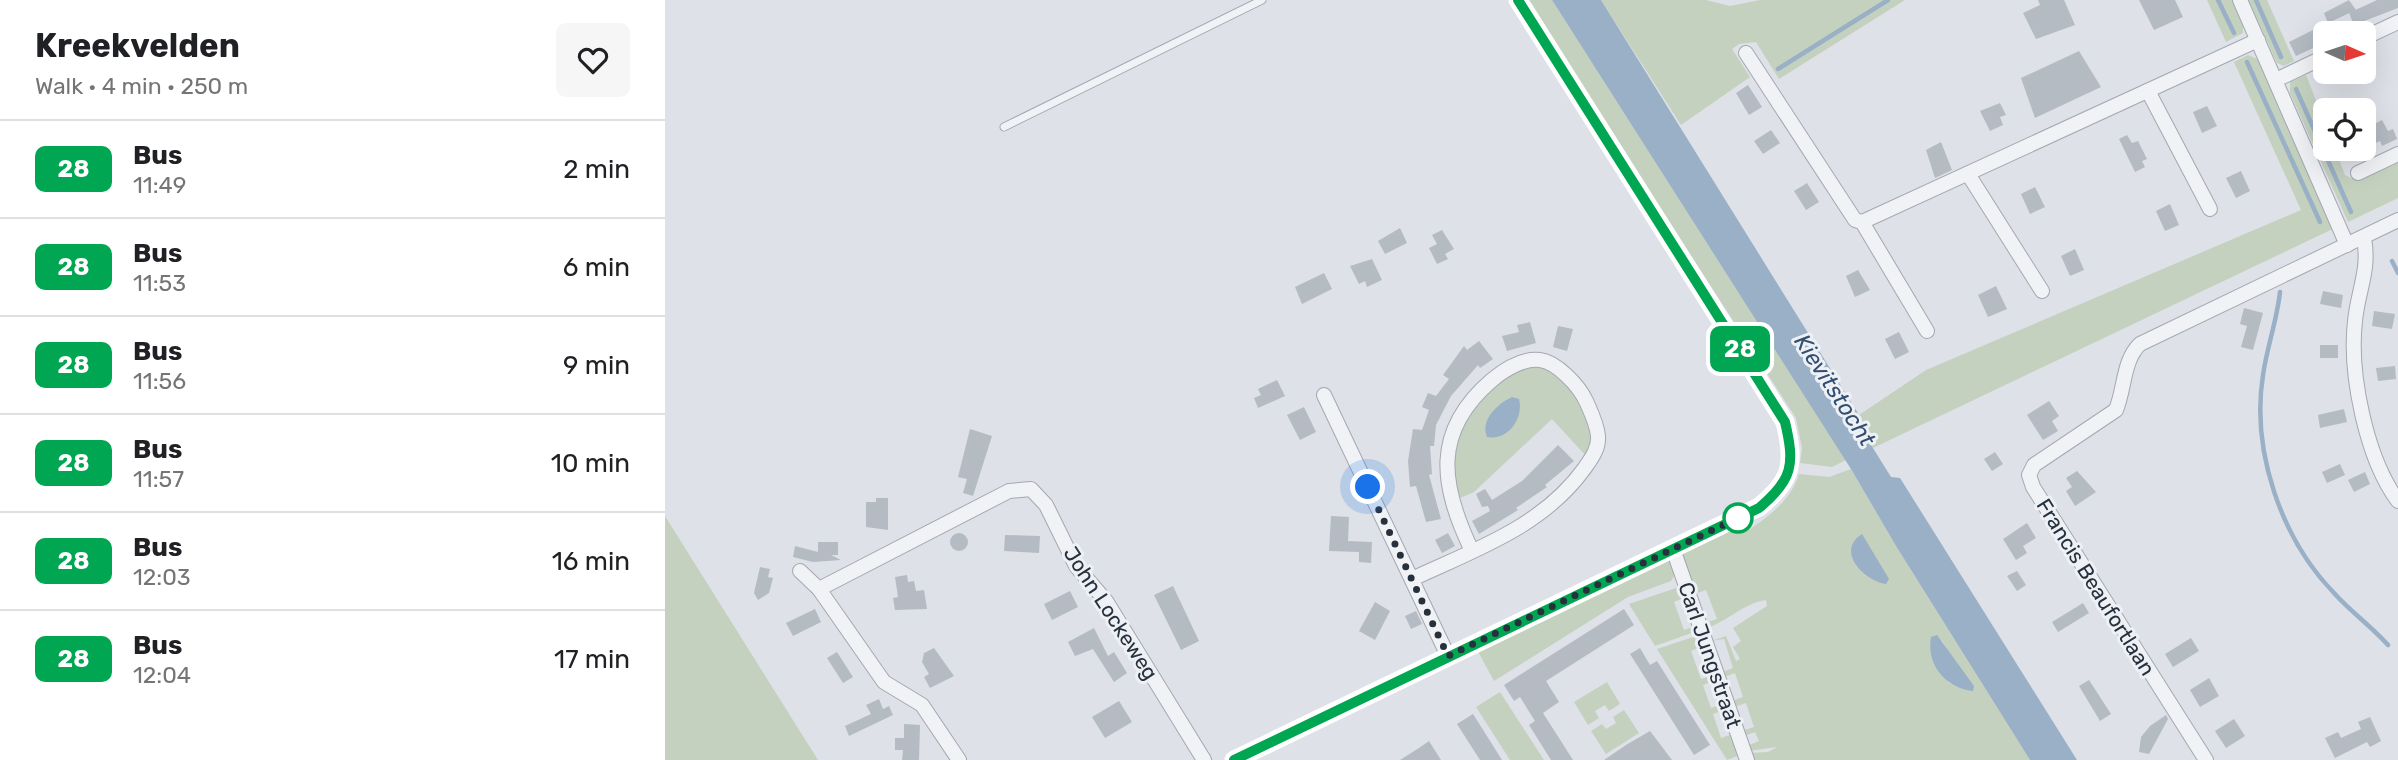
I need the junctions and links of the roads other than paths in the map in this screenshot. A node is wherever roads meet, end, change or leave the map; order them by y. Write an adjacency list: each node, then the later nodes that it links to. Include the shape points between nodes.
1 (1262, 0): 11 (lane)
2 (1518, 0): 24 (street, via 1785,422 1792,448 1781,490 1759,508)
3 (2240, 0): 6 (street)
4 (2398, 22): 5 (street)
5 (2377, 32)
6 (2258, 40): 9 (street); 10 (street)
7 (1746, 53): 16 (street, via 1855,220)
8 (2313, 62): 9 (street)
9 (2276, 79): 19 (street)
10 (2148, 91): 14 (street); 15 (street)
11 (1004, 127)
12 (2398, 154): 13 (street)
13 (2358, 173)
14 (1968, 174): 16 (street); 20 (street)
15 (2210, 209)
16 (1862, 222): 21 (street)
17 (2394, 226): 18 (street)
18 (2364, 237): 19 (street); 23 (street, via 2368,259 2354,323 2356,372 2367,434)
19 (2347, 245): 35 (street, Francis Beaufortlaan, via 2140,344 2128,362 2116,410 2034,465 2029,475)
20 (2042, 290)
21 (1927, 331)
22 (1324, 395): 27 (street)
23 (2398, 500)
24 (1673, 550): 29 (street); 34 (street, Carl Jungstraat)
25 (1472, 551): 25 (street, via 1503,538 1542,512 1573,485 1596,450 1598,437 1583,394 1549,361 1536,359 1500,374 1471,398 1453,431 1446,459 1448,492); 27 (street)
26 (800, 570): 28 (street)
27 (1412, 579): 29 (street)
28 (819, 589): 31 (street, via 884,682 922,705); 32 (street, John Lockeweg, via 1009,491 1031,489 1046,505 1076,566 1106,601)
29 (1448, 656): 30 (street)
30 (1259, 754): 33 (street)
31 (959, 760)
32 (1204, 760)
33 (1234, 760)
34 (1747, 760)
35 (2206, 760)

